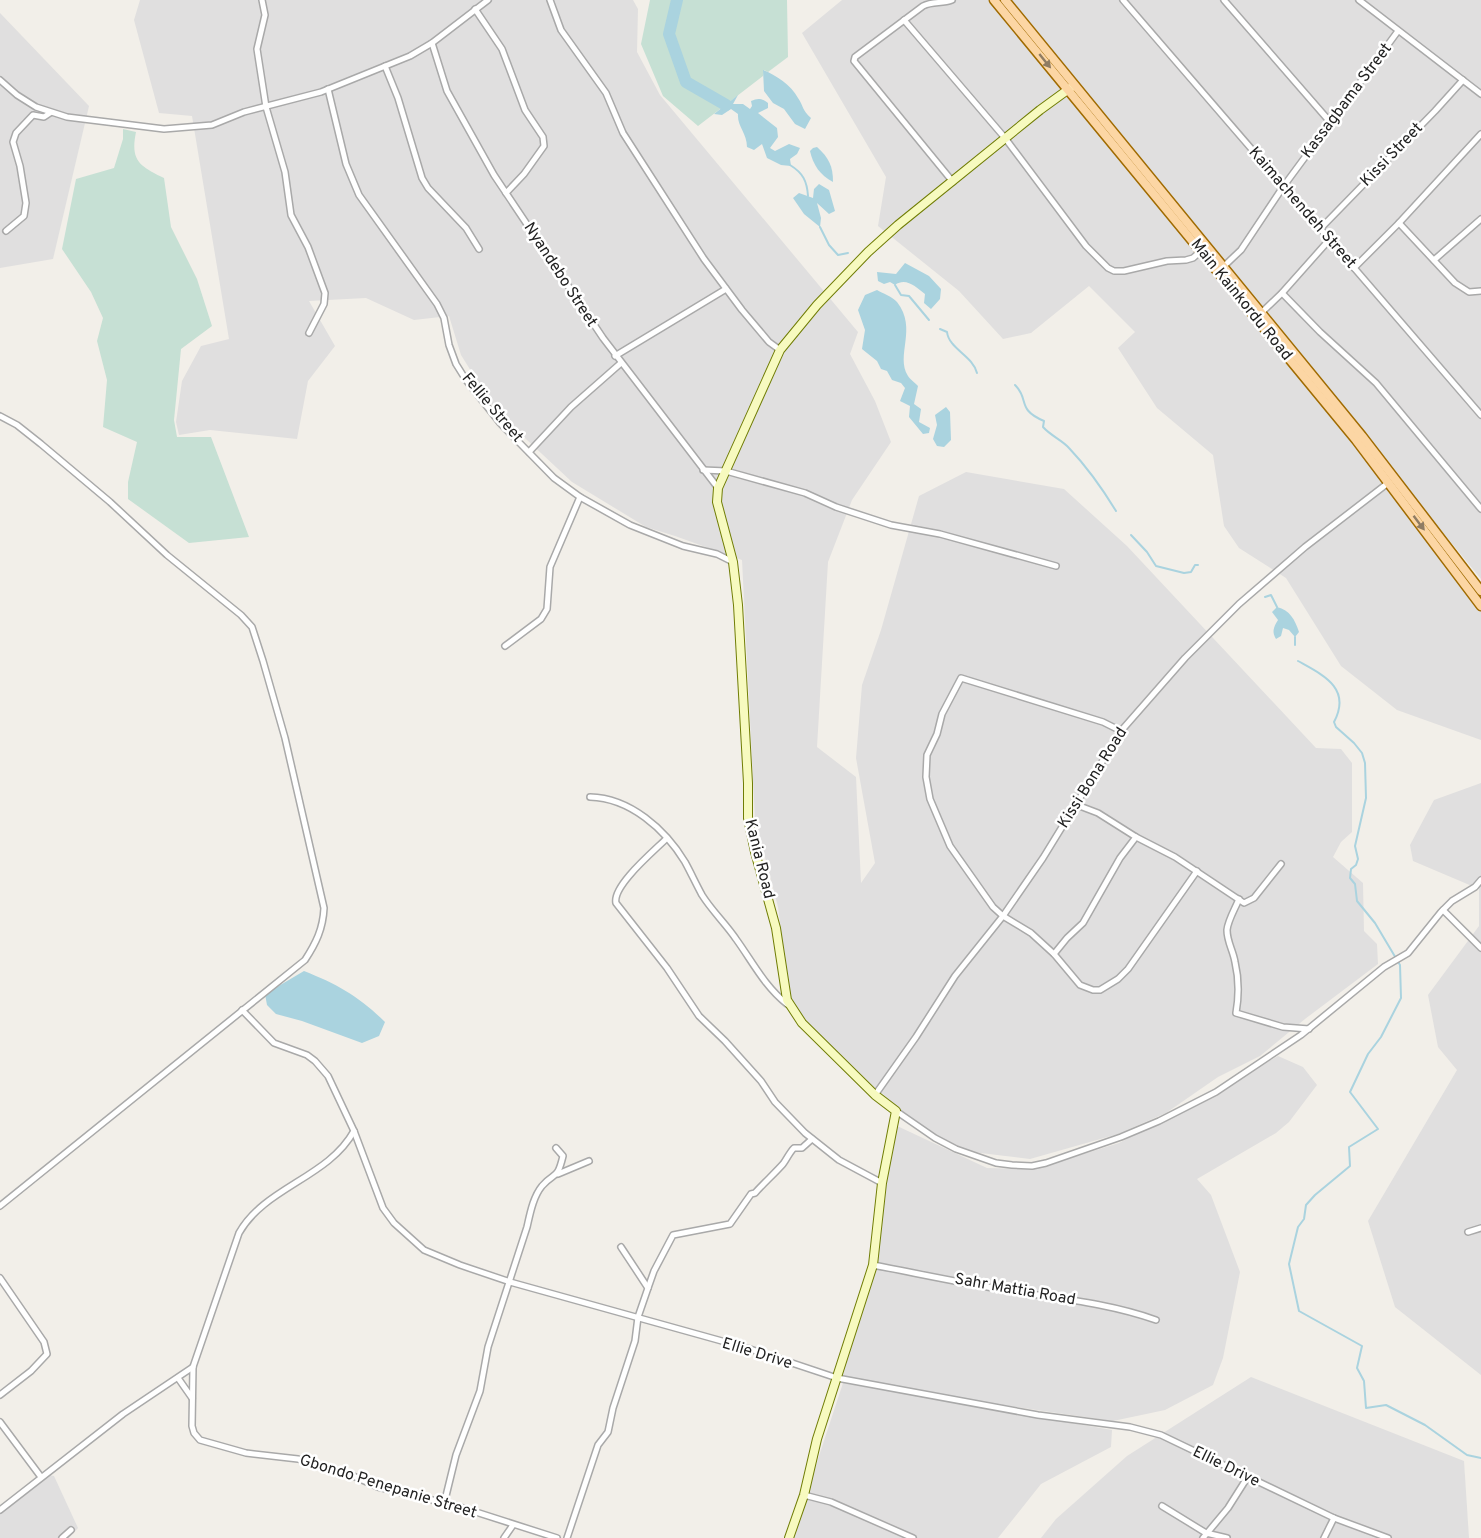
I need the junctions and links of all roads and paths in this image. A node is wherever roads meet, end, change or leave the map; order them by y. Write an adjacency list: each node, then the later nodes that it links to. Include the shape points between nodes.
1 (262, 0): 21 (street, via 266,15 257,48)
2 (488, 0): 10 (street)
3 (550, 0): 40 (street, via 561,30 606,93 623,133)
4 (952, 0): 12 (street, via 930,2)
5 (994, 0): 11 (main road)
6 (1005, 0): 11 (main road)
7 (1123, 0): 27 (street, Kaimachendeh Street)
8 (1224, 0): 23 (street)
9 (1359, 0): 13 (street, Kassagbama Street)
10 (475, 9): 14 (street); 28 (street, via 502,49 525,110 543,137 544,146)
11 (1009, 12): 18 (main road)
12 (904, 20): 25 (street); 26 (street, via 854,61)
13 (1398, 32): 17 (street); 23 (street, Kassagbama Street)
14 (432, 43): 15 (street); 28 (street, Nyandebo Street, via 447,91)
15 (385, 66): 19 (street); 35 (street, via 422,178 462,223)
16 (0, 80): 22 (street, via 17,95)
17 (1463, 80): 20 (street); 32 (street, Kissi Street)
18 (1071, 87): 25 (main road); 29 (main road)
19 (328, 90): 21 (street); 51 (street, Fellie Street, via 345,164 359,195 437,304 456,364 466,380)
20 (1481, 94)
21 (266, 107): 22 (street, via 212,125 164,129); 44 (street, via 285,172 291,215 325,293 324,304)
22 (50, 112): 33 (street, via 44,117 33,116 16,133 13,142 26,203 24,216)
23 (1332, 123): 27 (street, Kassagbama Street)
24 (1481, 134): 31 (street)
25 (1005, 138): 26 (main road); 36 (street, via 1086,246 1108,268 1124,271 1186,260)
26 (953, 182): 45 (main road, via 868,252)
27 (1282, 187): 32 (street, Kaimachendeh Street); 39 (street, Kassagbama Street, via 1241,250)
28 (506, 193): 46 (street, Nyandebo Street)
29 (1160, 196): 36 (main road, Main Kainkordu Road); 39 (main road)
30 (1481, 219): 37 (street)
31 (1399, 223): 37 (street); 38 (street)
32 (1320, 229): 34 (street, Kaimachendeh Street)
33 (6, 231)
34 (1330, 239): 38 (street, Kaimachendeh Street); 42 (street)
35 (479, 249)
36 (1201, 251): 39 (main road, Main Kainkordu Road)
37 (1434, 260): 41 (street, via 1464,290)
38 (1354, 268): 48 (street, Kaimachendeh Street)
39 (1220, 269): 43 (main road)
40 (726, 289): 45 (street); 46 (street)
41 (1481, 291)
42 (1282, 293): 43 (street); 58 (street, via 1376,383)
43 (1258, 315): 50 (main road)
44 (309, 333)
45 (780, 350): 53 (main road)
46 (615, 356): 47 (street, Nyandebo Street)
47 (621, 363): 51 (street, via 571,407); 52 (street, Nyandebo Street)
48 (1481, 415)
49 (0, 416): 78 (street, via 17,425 110,501 252,627 285,738 324,908 323,925 305,960)
50 (1359, 438): 54 (main road); 56 (main road)
51 (529, 452): 57 (street, Fellie Street)
52 (703, 470): 53 (street); 55 (street, Nyandebo Street)
53 (726, 471): 55 (main road); 60 (street, via 805,493 891,525 940,534)
54 (1388, 483): 56 (main road); 64 (street, Kissi Bona Road, via 1239,604)
55 (718, 488): 59 (main road, Kania Road, via 717,502)
56 (1402, 494): 61 (main road)
57 (580, 497): 59 (street, Fellie Street, via 630,525); 63 (street, via 550,567 547,609 541,619)
58 (1481, 509)
59 (733, 562): 77 (main road, Kania Road, via 741,642 748,818)
60 (1056, 566)
61 (1478, 592): 62 (main road)
62 (1481, 606)
63 (505, 646)
64 (1121, 730): 66 (street, Kissi Bona Road); 74 (street, via 960,678 927,755 927,787 950,846)
65 (590, 796): 68 (street, via 628,807 653,824)
66 (1077, 805): 67 (street); 74 (street, Kissi Bona Road)
67 (1136, 837): 70 (street); 76 (street, via 1083,923)
68 (666, 839): 77 (street, via 758,971); 83 (street, via 620,887 616,902 699,1016)
69 (1281, 864): 72 (street, via 1250,902)
70 (1197, 871): 72 (street); 76 (street, via 1123,974 1100,990 1080,985)
71 (1481, 880): 73 (street)
72 (1239, 899): 79 (street, via 1227,927 1238,979 1236,1013 1283,1027)
73 (1443, 910): 75 (street); 79 (street, via 1408,953 1366,981)
74 (1003, 916): 76 (street, via 1031,933); 80 (street, Kissi Bona Road, via 956,976)
75 (1481, 948)
76 (1054, 954)
77 (791, 1007): 80 (main road, Kania Road, via 802,1023)
78 (242, 1010): 82 (street, Ellie Drive, via 274,1043 302,1052 323,1069); 88 (street)
79 (1309, 1029): 81 (street, via 1216,1092 1140,1129 1032,1166 976,1157 935,1138)
80 (875, 1095): 81 (main road, Kania Road)
81 (896, 1111): 87 (main road)
82 (354, 1131): 94 (street, Ellie Drive, via 383,1208 406,1235 440,1258); 98 (street, via 327,1161 263,1205 244,1225 229,1257)
83 (812, 1140): 87 (street); 95 (street, via 787,1154 786,1161 751,1194 730,1224 673,1235)
84 (556, 1148): 86 (street, via 563,1156)
85 (589, 1161): 86 (street)
86 (558, 1174): 94 (street, via 541,1187 531,1208)
87 (882, 1183): 92 (main road)
88 (0, 1206)
89 (1481, 1228): 90 (street)
90 (1468, 1232)
91 (621, 1247): 95 (street)
92 (873, 1264): 97 (street, Sahr Mattia Road, via 1129,1310); 100 (main road)
93 (0, 1278): 101 (street, via 44,1342 47,1354)
94 (510, 1282): 96 (street, Ellie Drive); 107 (street)
95 (648, 1288): 96 (street)
96 (638, 1317): 100 (street, Ellie Drive); 117 (street, via 635,1341 608,1432 598,1445)
97 (1156, 1320)
98 (193, 1367): 99 (street); 102 (street)
99 (177, 1378): 102 (street); 104 (street)
100 (837, 1378): 105 (street, Ellie Drive, via 1038,1415 1130,1427 1161,1435); 106 (main road)
101 (0, 1395)
102 (192, 1398): 107 (street, Gbondo Penepanie Street, via 194,1433 201,1440 246,1453 298,1459 378,1487)
103 (0, 1422): 104 (street)
104 (41, 1477): 109 (street)
105 (1247, 1478): 110 (street, Ellie Drive); 113 (street)
106 (804, 1495): 118 (main road); 119 (street, via 831,1502)
107 (444, 1504): 111 (street, Gbondo Penepanie Street)
108 (1162, 1506): 113 (street)
109 (0, 1510)
110 (1334, 1518): 121 (street); 122 (street, Ellie Drive)
111 (513, 1525): 115 (street); 116 (street, Gbondo Penepanie Street)
112 (71, 1530): 114 (street)
113 (1205, 1535): 120 (street)
114 (62, 1538)
115 (504, 1538)
116 (557, 1538)
117 (567, 1538)
118 (789, 1538)
119 (913, 1538)
120 (1227, 1538)
121 (1324, 1538)
122 (1388, 1538)

